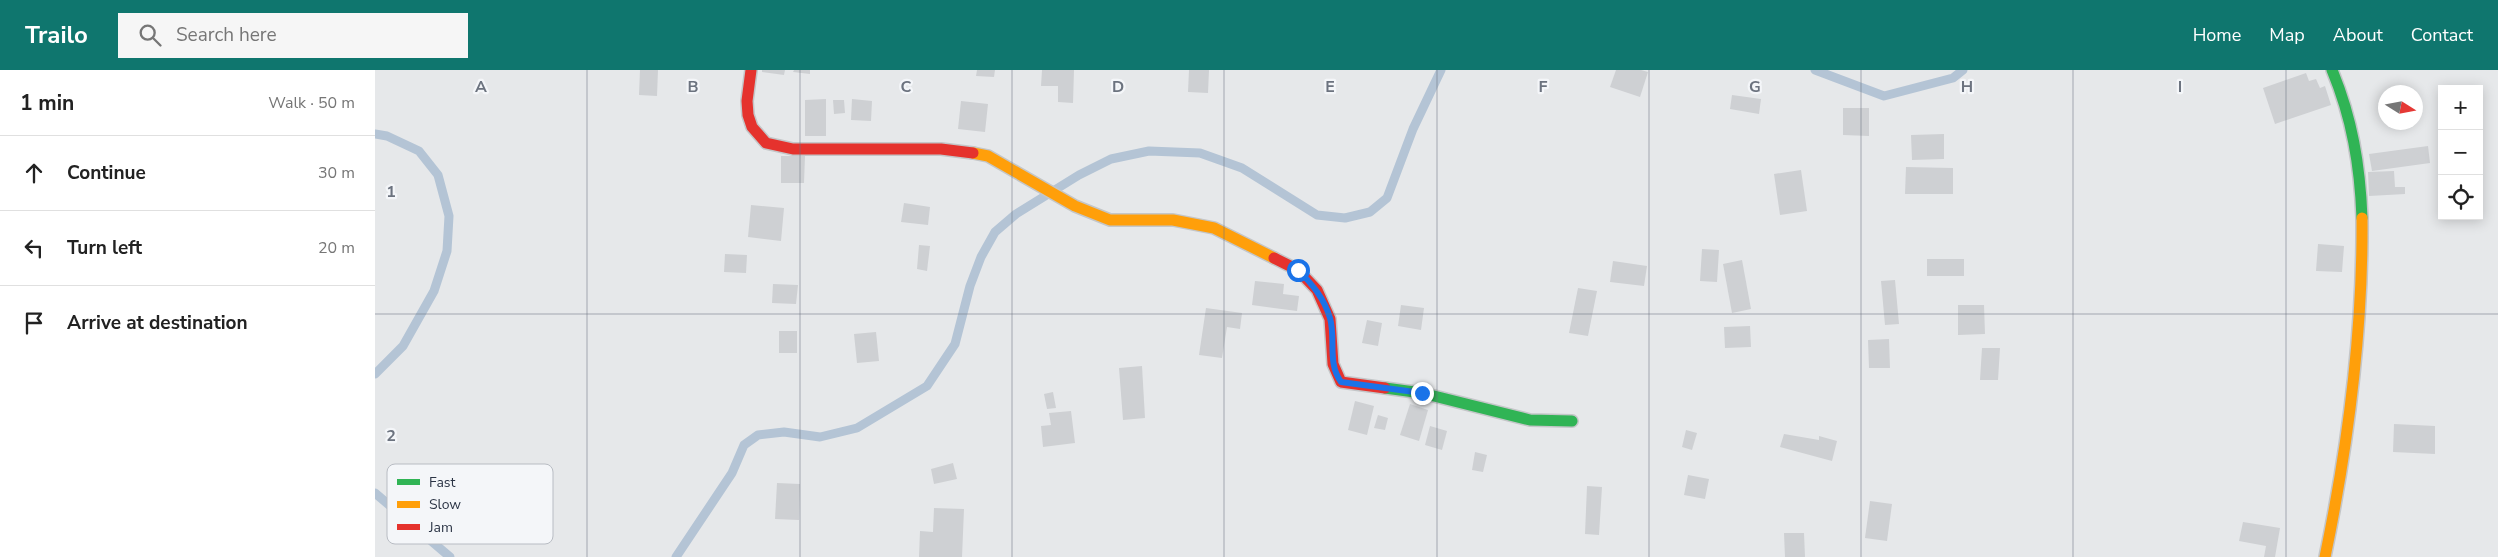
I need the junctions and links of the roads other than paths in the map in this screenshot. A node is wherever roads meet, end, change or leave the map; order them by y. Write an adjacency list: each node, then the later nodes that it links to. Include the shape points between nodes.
1 (751, 70): 3 (street, via 748,115 752,127 766,143 793,149 954,150 988,156 1075,206 1110,220 1173,220 1214,228 1298,270 1317,290 1330,319 1333,364 1341,382 1422,393 1530,420)
2 (2332, 70): 4 (street, via 2353,124 2362,231 2349,425)
3 (1572, 421)
4 (2325, 557)

